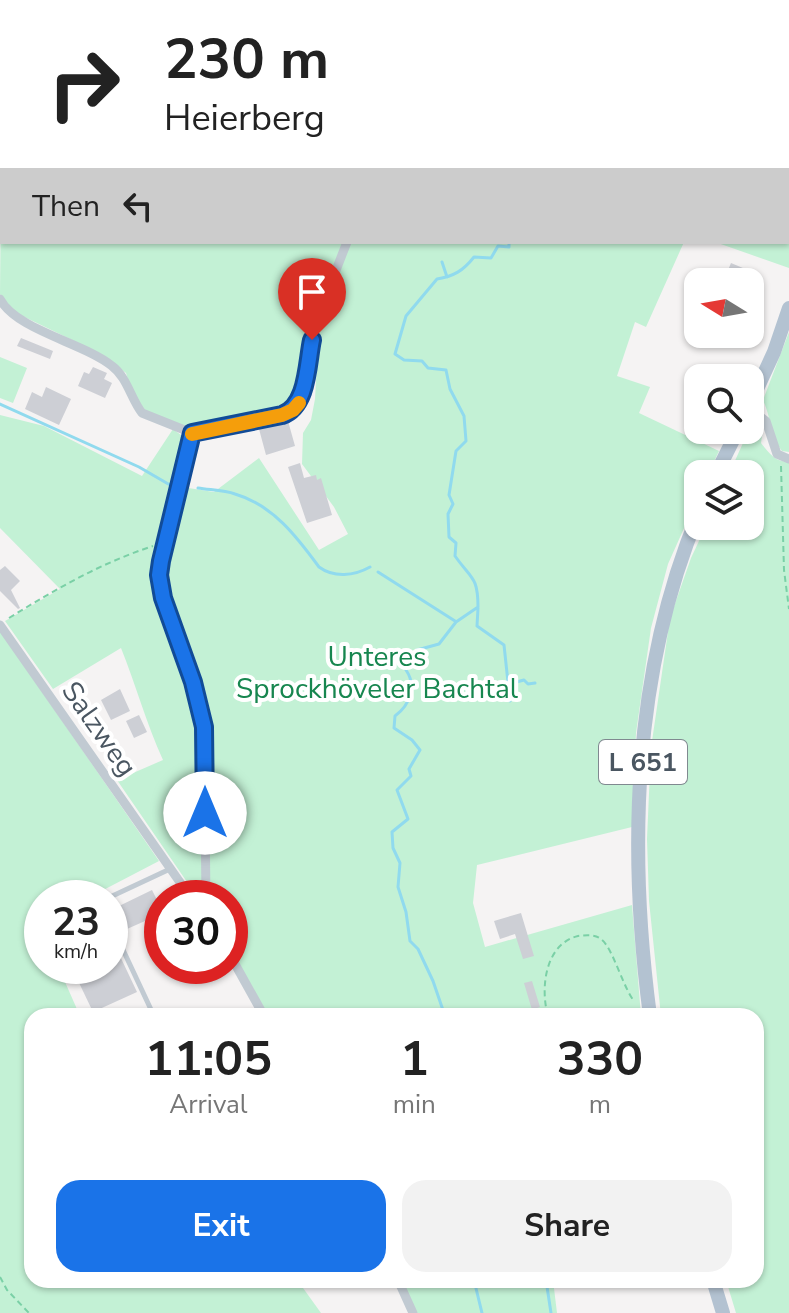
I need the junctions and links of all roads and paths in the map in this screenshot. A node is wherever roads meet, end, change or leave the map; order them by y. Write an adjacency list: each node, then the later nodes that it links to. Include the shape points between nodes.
1 (346, 244): 6 (street, via 317,319 301,397 293,410)
2 (0, 299): 6 (street, via 22,319 111,365 142,413)
3 (789, 308): 4 (main road)
4 (764, 375)
5 (764, 419): 7 (street, via 772,444)
6 (192, 433): 9 (street)
7 (785, 458): 10 (path)
8 (689, 540): 22 (main road, L 651, via 666,608 647,713 638,866)
9 (166, 542): 11 (path, via 70,580); 14 (street, via 159,575 163,598 204,727)
10 (789, 609)
11 (2, 623): 12 (street, Salzweg)
12 (170, 869): 13 (street, Salzweg); 15 (lane)
13 (178, 880)
14 (206, 880)
15 (128, 889)
16 (128, 960): 18 (lane)
17 (246, 984): 19 (street)
18 (150, 1008)
19 (260, 1008)
20 (547, 1008): 21 (path, via 545,988 558,946 592,935 603,940 628,993)
21 (642, 1008)
22 (649, 1008)
23 (0, 1277): 26 (path)
24 (402, 1288): 27 (street)
25 (715, 1288): 28 (main road)
26 (29, 1313)
27 (413, 1313)
28 (723, 1313)

